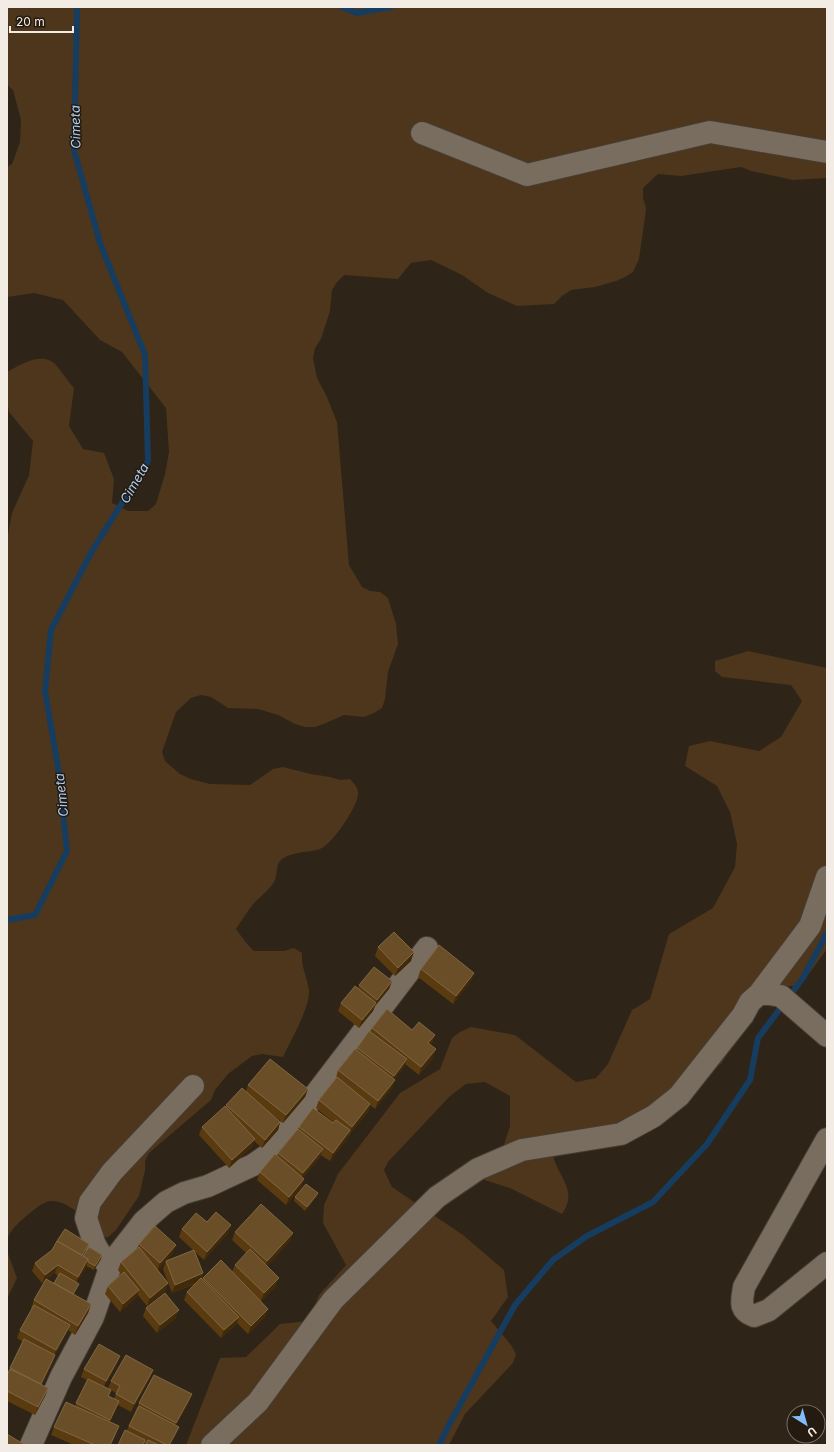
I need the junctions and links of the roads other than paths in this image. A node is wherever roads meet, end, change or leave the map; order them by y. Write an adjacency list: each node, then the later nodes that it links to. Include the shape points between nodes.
1 (422, 132): 2 (street, via 527,175 710,132)
2 (827, 152)
3 (827, 878): 5 (street, via 810,926)
4 (427, 948): 10 (street, via 269,1154 232,1175 166,1202 144,1221)
5 (759, 994): 6 (street, via 781,996); 12 (street, via 750,1002 743,1015 678,1096 654,1116 621,1134 522,1150 478,1169 437,1197 333,1300 258,1402)
6 (827, 1036)
7 (193, 1086): 10 (street, via 112,1172 90,1202 86,1218 95,1245)
8 (827, 1139): 9 (street, via 744,1287 742,1307 746,1313 754,1316 769,1310)
9 (827, 1263)
10 (109, 1268): 11 (street, via 92,1317 61,1377)
11 (31, 1445)
12 (212, 1445)

